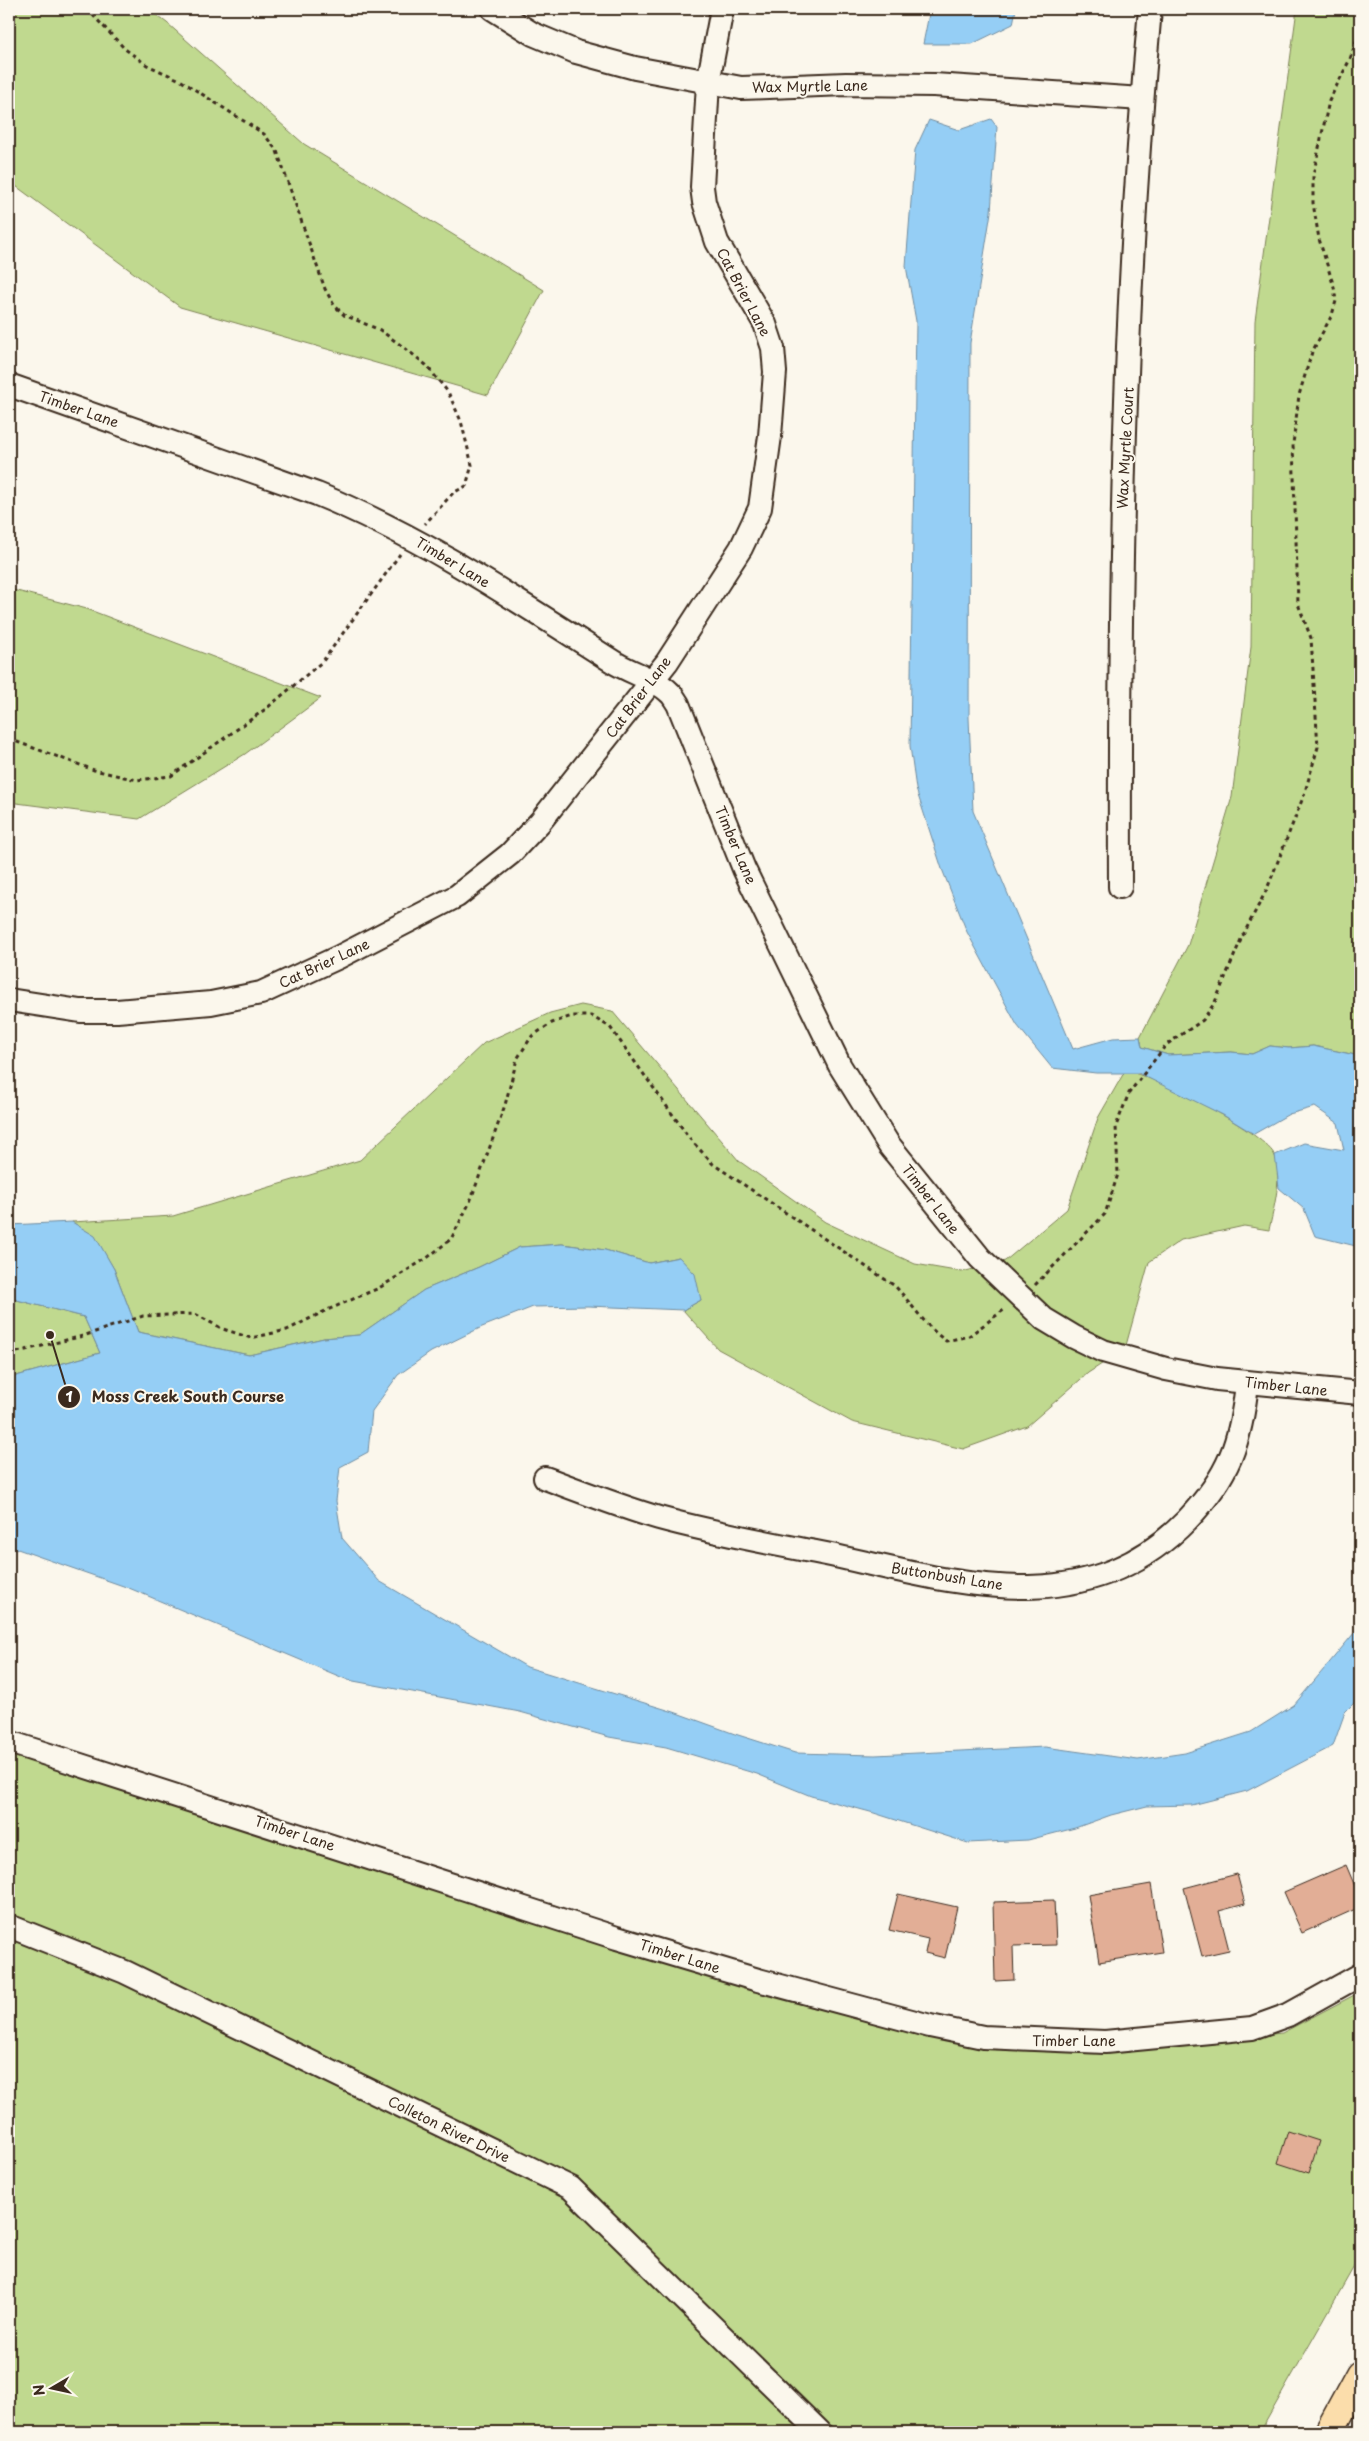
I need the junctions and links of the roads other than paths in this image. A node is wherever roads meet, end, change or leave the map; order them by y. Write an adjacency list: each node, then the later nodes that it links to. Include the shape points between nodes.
1 (493, 9): 4 (street, Wax Myrtle Lane, via 533,34 576,52)
2 (722, 9): 4 (street, Cat Brier Lane)
3 (1150, 9): 5 (street, Wax Myrtle Court)
4 (708, 83): 5 (street, Wax Myrtle Lane, via 741,88 934,85); 7 (street, Cat Brier Lane, via 702,186 704,202 717,242 765,324 774,348 770,436 764,487 755,522 667,662)
5 (1142, 99): 8 (street, Wax Myrtle Court, via 1122,529)
6 (9, 385): 7 (street, Timber Lane, via 364,513 479,576 616,664)
7 (651, 682): 9 (street, Cat Brier Lane, via 552,808 510,854 457,896 348,953 261,993 211,1003 80,1011); 10 (street, Timber Lane, via 669,692 678,704 744,869 840,1066 900,1160 954,1229 1019,1297 1044,1319 1074,1337 1103,1351 1166,1369)
8 (1120, 887)
9 (9, 1000)
10 (1248, 1383): 11 (street, Timber Lane); 12 (street, Buttonbush Lane, via 1243,1423 1235,1449 1197,1510 1162,1543 1137,1560 1110,1573 1065,1585 998,1586 925,1575 666,1520)
11 (1360, 1393)
12 (545, 1478)
13 (9, 1742): 15 (street, Timber Lane, via 617,1938 768,1982 983,2038 1105,2042 1252,2028 1288,2015)
14 (9, 1926): 18 (street, Colleton River Drive, via 125,1972 571,2188)
15 (1360, 1975)
16 (1360, 2375): 19 (highway)
17 (1360, 2402): 20 (highway)
18 (820, 2432)
19 (1329, 2432)
20 (1348, 2432)

